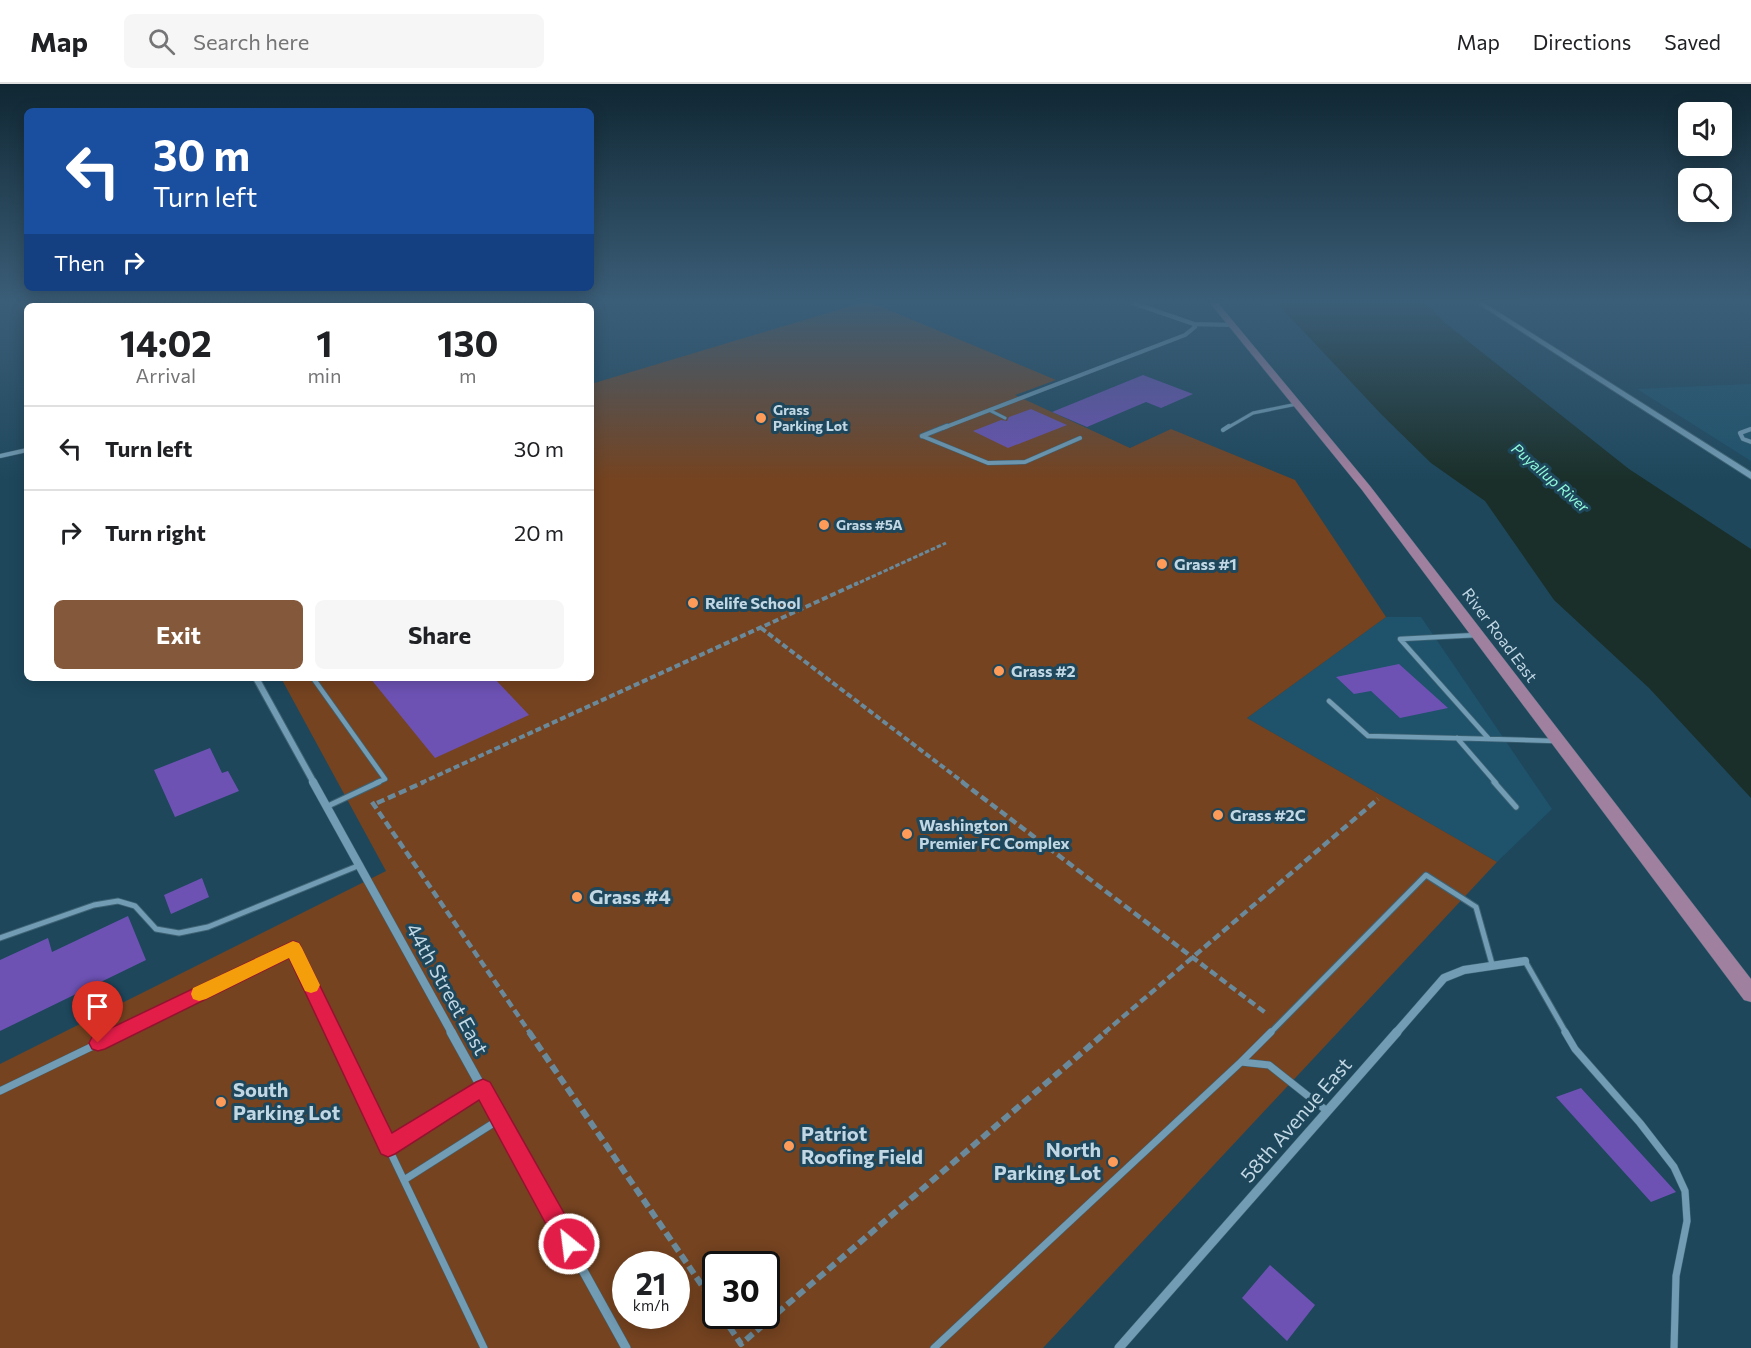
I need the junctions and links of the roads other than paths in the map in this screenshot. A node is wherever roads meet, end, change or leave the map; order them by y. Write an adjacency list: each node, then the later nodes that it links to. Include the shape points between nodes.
1 (1116, 362): 5 (street)
2 (1263, 362): 4 (main road, River Road East)
3 (1572, 362): 14 (street)
4 (1297, 404): 7 (lane, via 1253,413); 15 (main road, River Road East)
5 (991, 411): 6 (lane); 9 (street)
6 (1005, 418)
7 (1223, 429)
8 (1751, 429): 11 (lane, via 1740,434)
9 (922, 436): 10 (lane, via 988,463 1025,462)
10 (1080, 438)
11 (1751, 442)
12 (24, 451): 13 (lane)
13 (0, 456)
14 (1751, 476)
15 (1478, 635): 20 (lane, via 1400,639); 21 (main road, River Road East)
16 (258, 681): 22 (street, 44th Street East)
17 (315, 681): 22 (lane, via 385,779)
18 (1329, 701): 19 (lane, via 1368,736)
19 (1457, 738): 20 (lane); 23 (lane)
20 (1489, 739): 21 (lane)
21 (1558, 741): 28 (main road, River Road East)
22 (328, 806): 24 (street, 44th Street East)
23 (1516, 807)
24 (360, 865): 25 (lane, via 208,927 179,933 156,929 135,906 118,901 94,905); 30 (street, 44th Street East)
25 (0, 938)
26 (1525, 961): 27 (street, 58th Avenue East); 40 (lane, via 1575,1049 1640,1123 1674,1167 1685,1191 1687,1221 1676,1276)
27 (1492, 964): 29 (lane, via 1476,907 1426,875); 32 (street, 58th Avenue East, via 1444,978)
28 (1751, 994)
29 (1242, 1062): 32 (lane, via 1269,1065); 38 (lane)
30 (483, 1088): 33 (street, 44th Street East); 34 (lane)
31 (0, 1091): 34 (lane, via 293,948)
32 (1327, 1111): 39 (street, 58th Avenue East)
33 (500, 1119): 35 (lane); 37 (street, 44th Street East)
34 (388, 1147): 35 (lane)
35 (404, 1180): 36 (lane)
36 (484, 1348)
37 (626, 1348)
38 (934, 1348)
39 (1119, 1348)
40 (1674, 1348)

